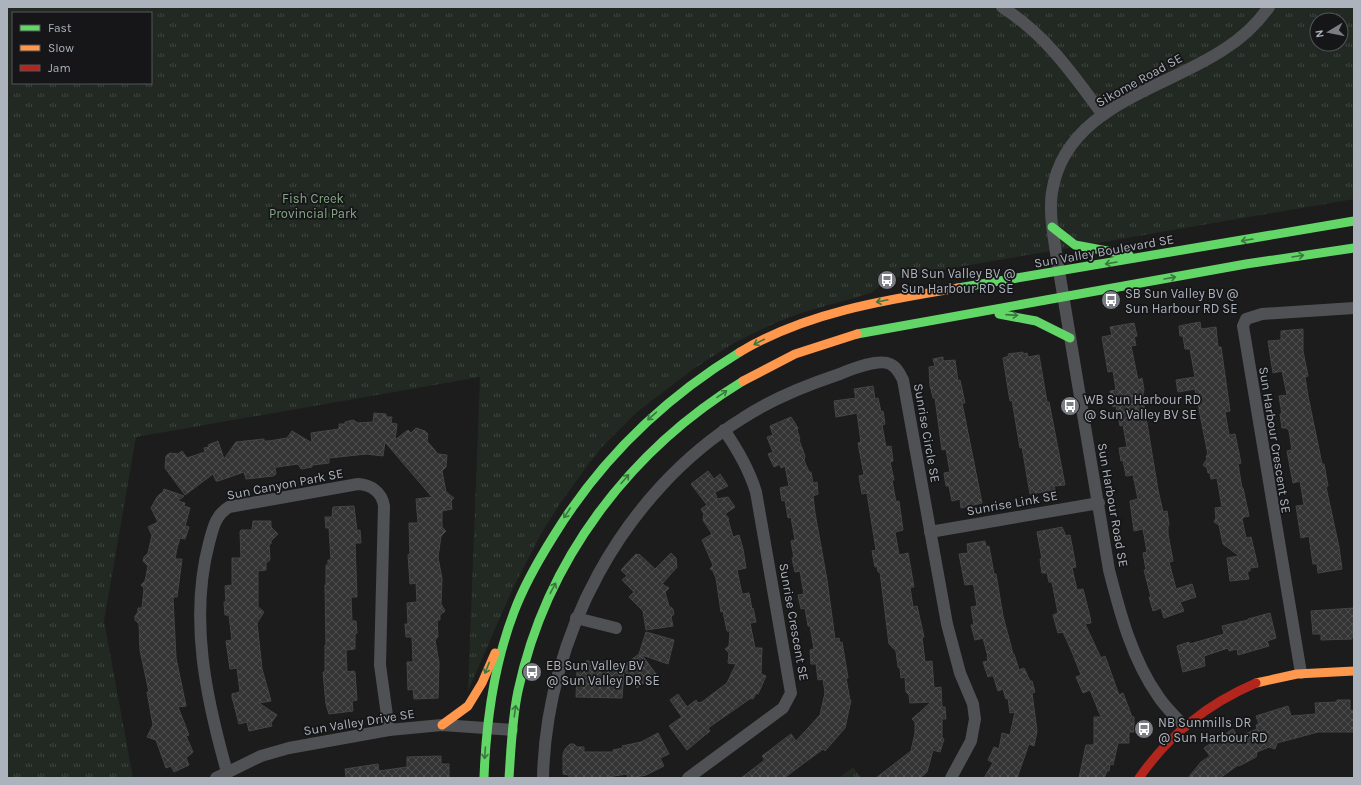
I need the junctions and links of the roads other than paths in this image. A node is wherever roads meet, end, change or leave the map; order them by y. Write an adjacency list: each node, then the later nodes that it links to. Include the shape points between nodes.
1 (1002, 7): 3 (street, via 1028,25 1055,51)
2 (1269, 7): 3 (street, Sikome Road SE, via 1250,29 1223,50 1119,104)
3 (1103, 115): 5 (street, Sikome Road SE, via 1080,134 1062,160 1052,192)
4 (1354, 221): 7 (main road, Sun Valley Boulevard SE, one-way to 7)
5 (1052, 227): 7 (main road, via 1079,247 1117,254); 8 (street, Sikome Road SE)
6 (1354, 248): 9 (main road, one-way to 6, via 1246,264)
7 (1150, 256): 8 (main road, Sun Valley Boulevard SE, one-way to 8)
8 (1059, 272): 9 (street, Sun Harbour Road SE); 18 (main road, Sun Valley Boulevard SE, one-way to 18, via 907,296 856,308 803,323 774,335 720,365 645,422 622,444 584,489 524,588)
9 (1063, 297): 11 (main road); 12 (street, Sun Harbour Road SE)
10 (1354, 308): 20 (street, Sun Harbour Crescent SE, via 1262,314 1246,319 1243,326)
11 (973, 312): 12 (main road, one-way to 12, via 1021,315 1039,320); 25 (main road, one-way to 11, via 524,664 550,594 594,518 656,445 678,425 727,390 784,359 861,333)
12 (1070, 338): 14 (street, Sun Harbour Road SE)
13 (724, 430): 15 (street, Sunrise Circle SE, via 761,407 800,388 875,363 891,364 904,380); 16 (street, Sunrise Circle SE, via 684,463 632,522 601,568); 30 (street, Sunrise Crescent SE, via 741,453 756,492 791,693 782,708)
14 (1099, 503): 15 (street, Sunrise Link SE); 22 (street, Sun Harbour Road SE, via 1109,570 1130,640 1157,695)
15 (930, 532): 31 (street, Sunrise Circle SE, via 948,631 960,673 973,704 975,719 971,741)
16 (576, 618): 17 (street); 29 (street, Sunrise Circle SE, via 553,694)
17 (616, 628)
18 (506, 634): 21 (main road, one-way to 21, via 471,702); 23 (main road, Sun Valley Boulevard SE)
19 (1354, 671): 20 (main road)
20 (1301, 673): 22 (main road, via 1280,676 1248,686 1209,706)
21 (442, 725): 23 (street, Sun Valley Drive SE); 24 (street, Sun Valley Drive SE)
22 (1184, 726): 32 (main road, via 1161,748)
23 (487, 728): 25 (street, Sun Valley Drive SE); 27 (main road, Sun Valley Boulevard SE, one-way to 27)
24 (389, 730): 26 (street, Sun Valley Drive SE, via 289,748 261,756); 26 (street, Sun Canyon Park SE, via 380,665 384,506 381,496 369,486 358,484 229,507 220,514 215,523 205,565 200,609 202,656)
25 (512, 730): 28 (main road)
26 (221, 775)
27 (484, 778)
28 (509, 778)
29 (543, 778)
30 (688, 778)
31 (951, 778)
32 (1139, 778)

